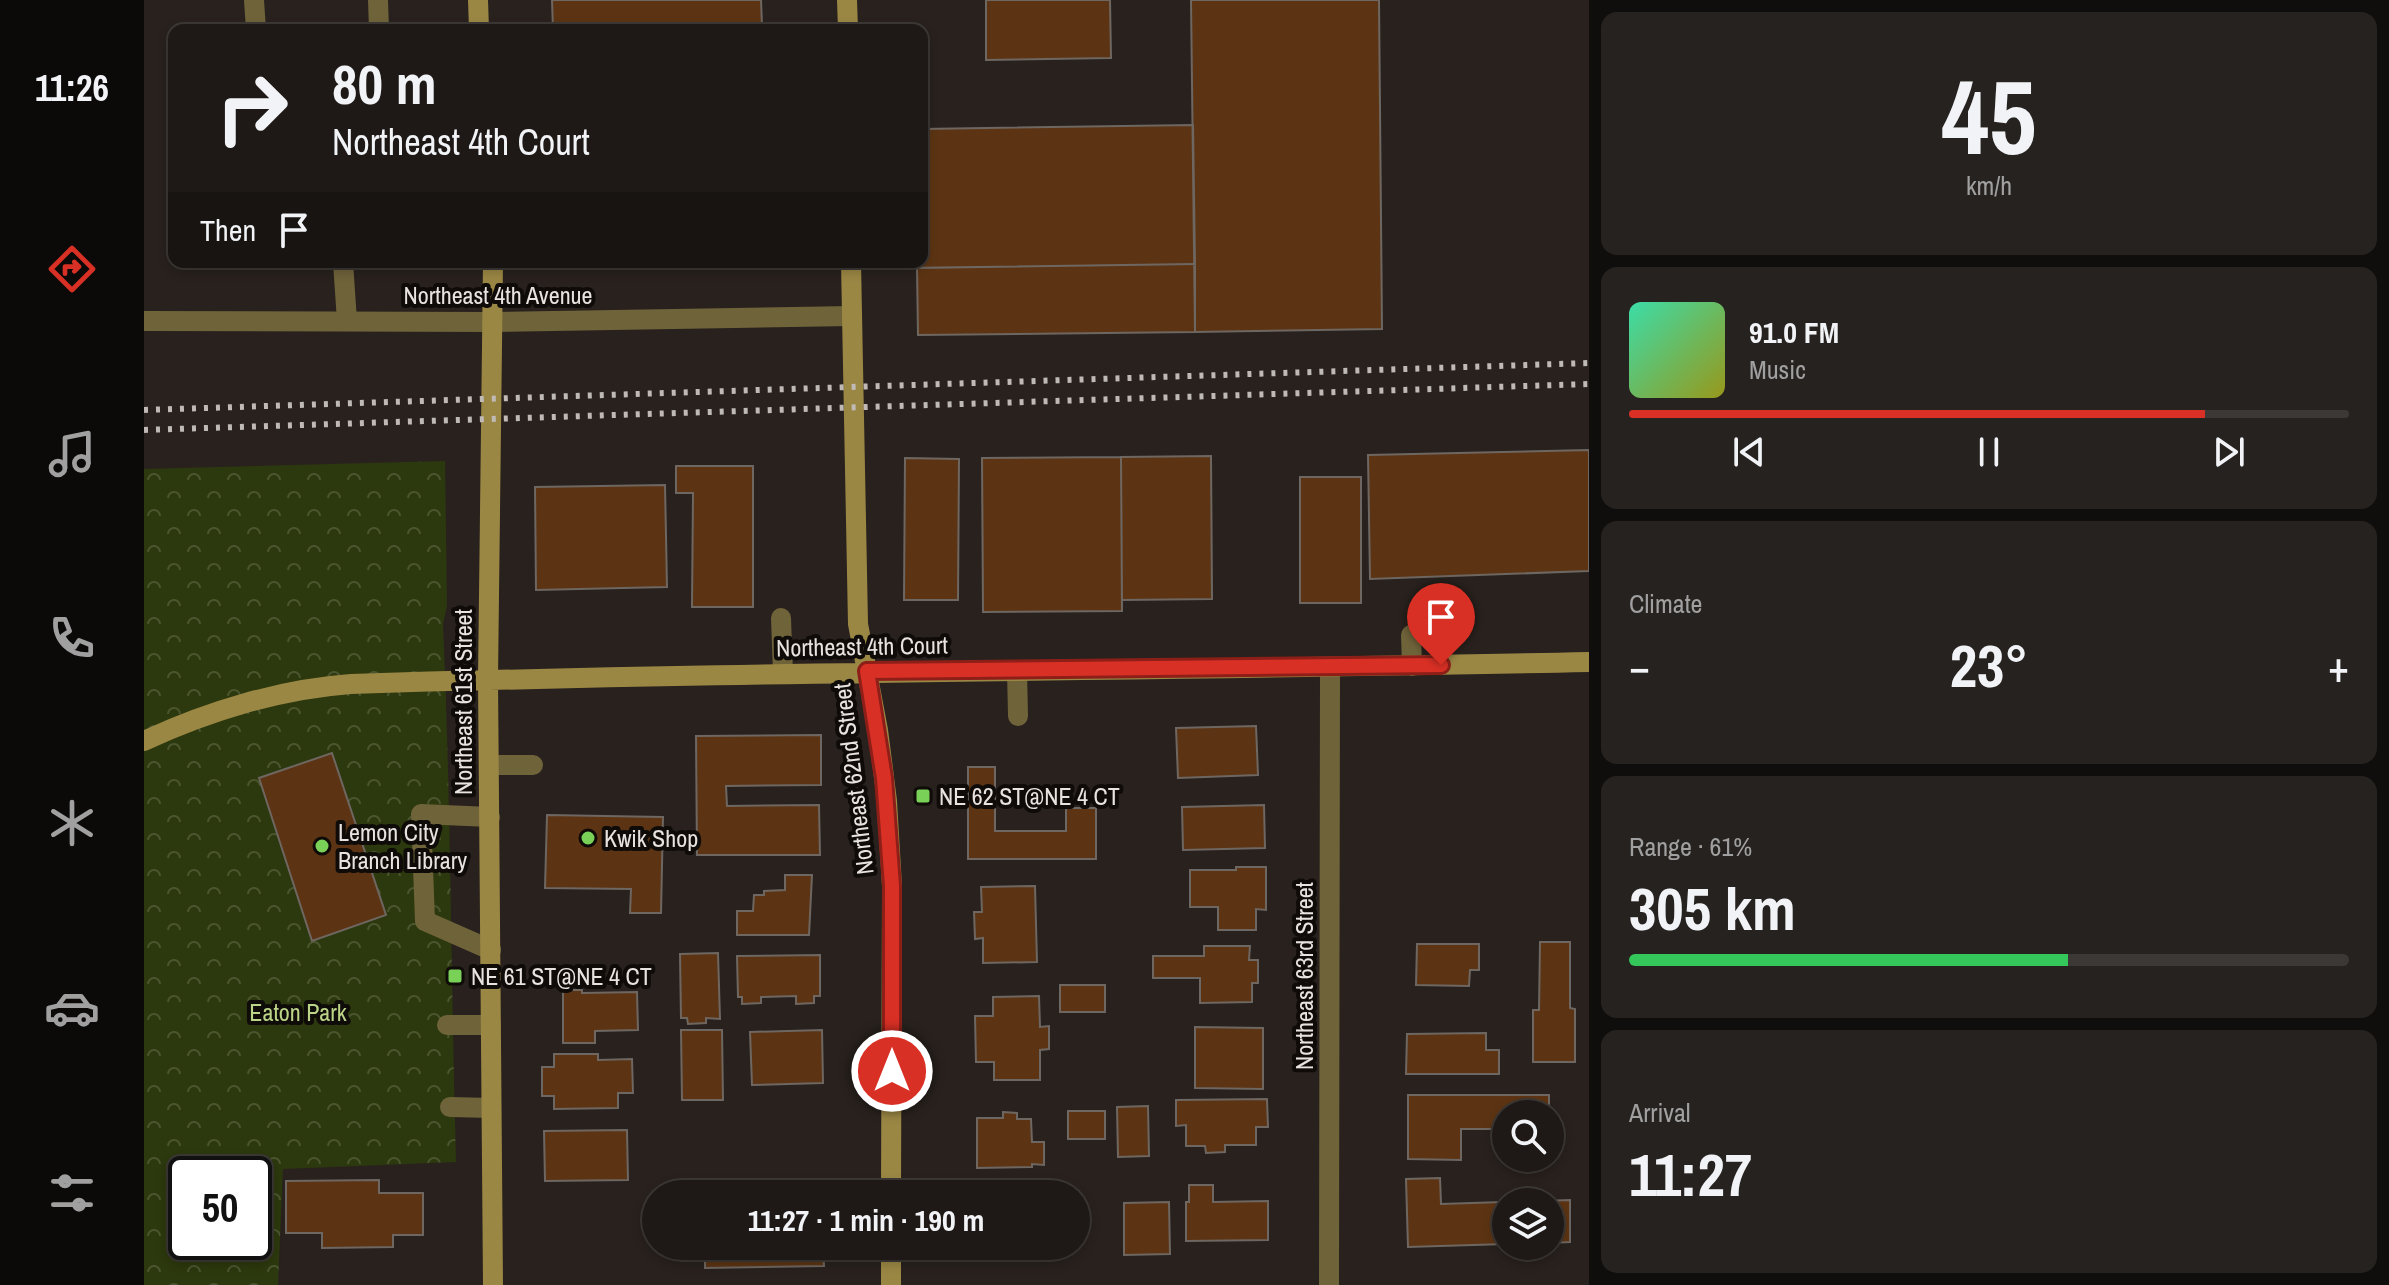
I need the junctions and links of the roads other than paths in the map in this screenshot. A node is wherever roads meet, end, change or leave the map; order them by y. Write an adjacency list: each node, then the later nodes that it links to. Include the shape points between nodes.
1 (254, 0): 5 (street)
2 (378, 0): 6 (street)
3 (478, 0): 7 (main road)
4 (847, 0): 8 (main road)
5 (256, 24)
6 (379, 24)
7 (479, 24)
8 (848, 24)
9 (343, 268): 14 (street)
10 (493, 268): 15 (main road, Northeast 61st Street)
11 (851, 268): 12 (main road, Northeast 62nd Street)
12 (852, 316): 15 (street, Northeast 4th Avenue); 22 (main road, Northeast 62nd Street, via 858,624)
13 (144, 321): 14 (street, Northeast 4th Avenue)
14 (347, 321): 15 (street, Northeast 4th Avenue)
15 (493, 322): 24 (main road, Northeast 61st Street)
16 (781, 618): 23 (street)
17 (1411, 635): 19 (street)
18 (1589, 662): 19 (main road, Northeast 4th Court)
19 (1412, 666): 20 (main road, Northeast 4th Court)
20 (1330, 668): 21 (main road, Northeast 4th Court); 39 (street, Northeast 63rd Street)
21 (1017, 670): 22 (main road, Northeast 4th Court); 25 (street)
22 (867, 671): 23 (main road, Northeast 4th Court); 35 (main road, Northeast 62nd Street, via 887,801 892,886)
23 (783, 673): 24 (main road, Northeast 4th Court)
24 (488, 679): 26 (main road, Northeast 4th Court, via 289,692); 27 (main road, Northeast 61st Street)
25 (1018, 716)
26 (144, 741)
27 (490, 765): 28 (street); 29 (main road, Northeast 61st Street)
28 (533, 765)
29 (490, 817): 30 (main road, Northeast 61st Street); 30 (street, via 421,814 425,921)
30 (491, 950): 32 (main road, Northeast 61st Street)
31 (447, 1025): 32 (street)
32 (491, 1025): 34 (main road, Northeast 61st Street)
33 (450, 1107): 34 (street)
34 (491, 1108): 37 (main road, Northeast 61st Street)
35 (891, 1180)
36 (891, 1260): 38 (main road)
37 (493, 1285)
38 (891, 1285)
39 (1329, 1285)

